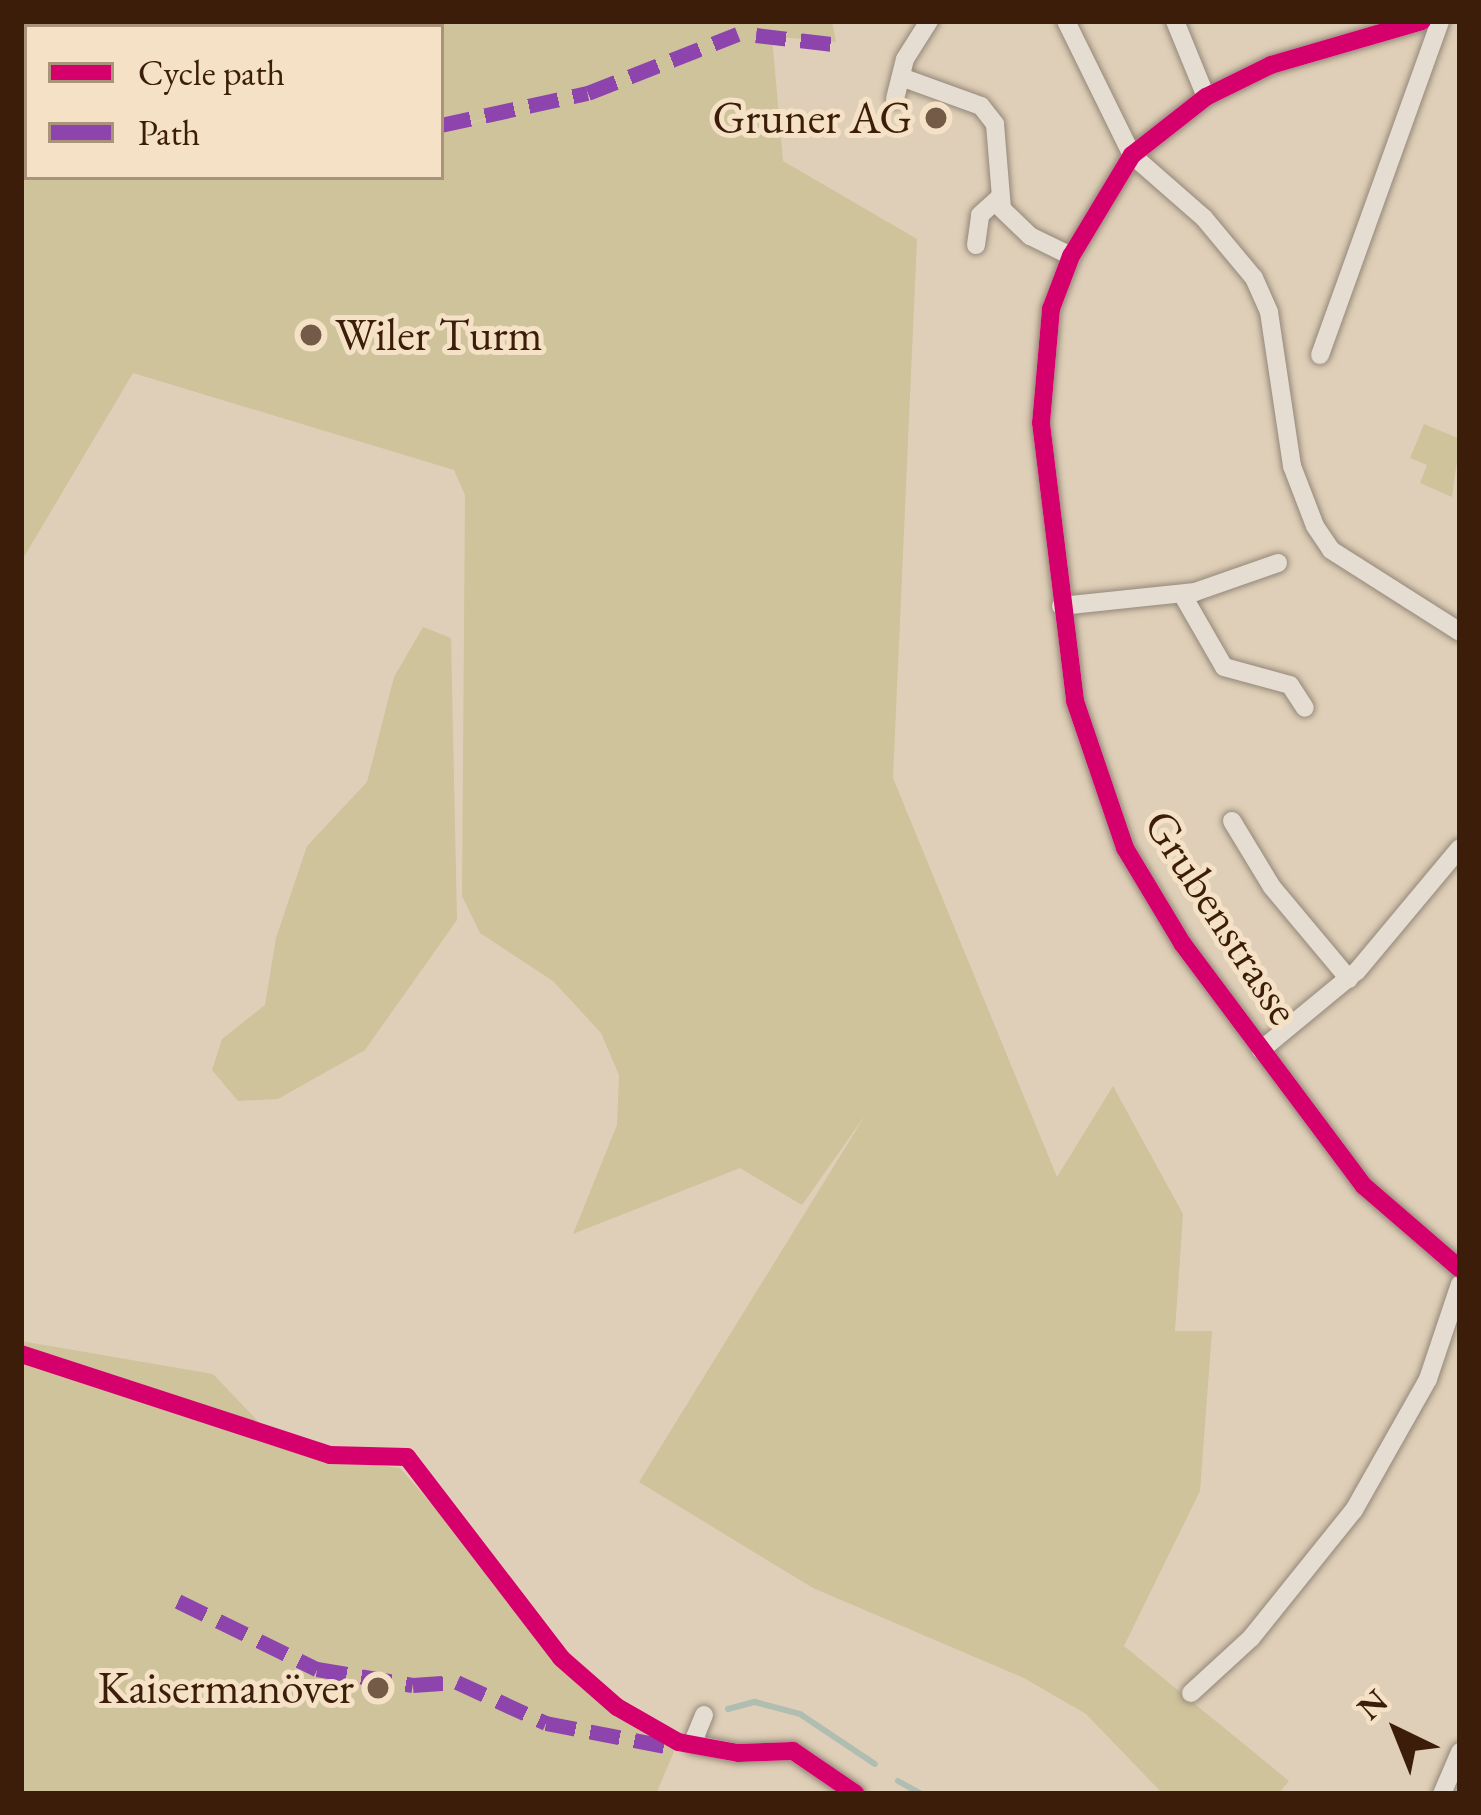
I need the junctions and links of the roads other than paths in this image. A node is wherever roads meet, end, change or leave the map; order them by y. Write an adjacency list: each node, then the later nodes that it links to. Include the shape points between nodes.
1 (928, 21): 7 (street)
2 (1066, 21): 10 (street)
3 (1174, 21): 8 (street)
4 (1422, 21): 6 (street)
5 (1439, 21): 14 (street)
6 (1377, 30): 8 (street)
7 (901, 77): 9 (street); 11 (street, via 988,114)
8 (1207, 97): 10 (street)
9 (895, 99)
10 (1132, 154): 13 (street, Grubenstrasse); 18 (street, via 1204,218 1254,278 1274,336 1292,466 1331,550)
11 (998, 199): 12 (street, via 980,215); 13 (street, via 1014,224)
12 (976, 245)
13 (1071, 256): 17 (street, Grubenstrasse, via 1051,308 1041,404)
14 (1320, 355)
15 (1278, 562): 16 (street)
16 (1182, 594): 17 (street); 19 (street, via 1224,667 1290,685)
17 (1061, 606): 23 (street, Grubenstrasse, via 1079,721 1110,817 1160,911)
18 (1460, 632)
19 (1305, 708)
20 (1232, 821): 22 (street, via 1272,887)
21 (1460, 848): 22 (street)
22 (1349, 979): 23 (street)
23 (1261, 1050): 24 (street, Grubenstrasse, via 1364,1186)
24 (1460, 1269)
25 (1460, 1284): 26 (street, via 1428,1379 1354,1510 1269,1618)
26 (1191, 1693)
27 (704, 1715): 29 (street, via 692,1744 738,1754 793,1751)
28 (1460, 1752): 30 (street)
29 (856, 1794)
30 (1442, 1794)

